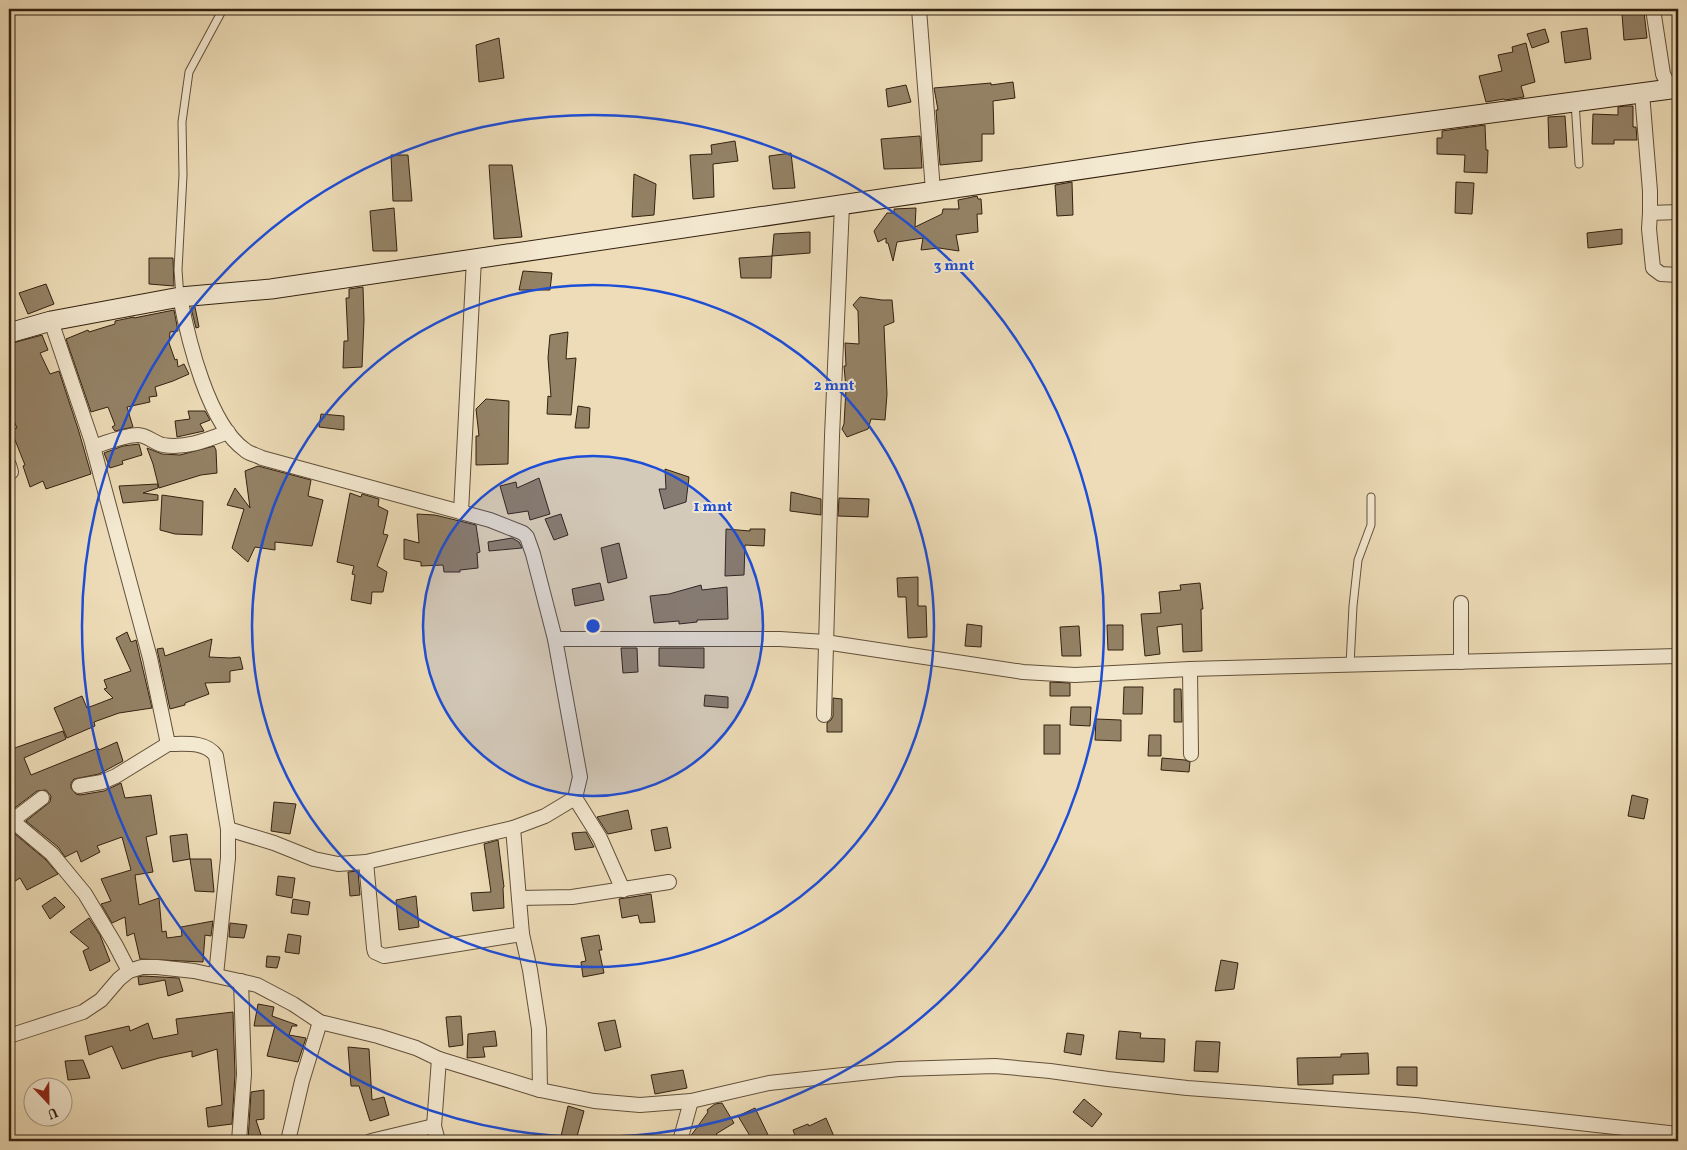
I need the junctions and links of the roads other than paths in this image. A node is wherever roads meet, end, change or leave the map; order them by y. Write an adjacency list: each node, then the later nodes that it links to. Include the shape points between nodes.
1 (223, 9): 14 (lane, via 189,72 182,122)
2 (919, 9): 8 (street)
3 (1653, 9): 4 (street, via 1663,74)
4 (1674, 89): 5 (street)
5 (1642, 93): 6 (street); 11 (street)
6 (1576, 102): 7 (lane); 8 (street)
7 (1579, 164)
8 (933, 191): 9 (street)
9 (842, 205): 12 (street); 23 (street)
10 (1678, 212): 11 (street)
11 (1650, 213): 13 (street, via 1653,268 1661,274)
12 (474, 259): 14 (street, via 272,289); 20 (street)
13 (1678, 275)
14 (180, 296): 15 (street); 17 (street, via 189,341 215,410)
15 (51, 322): 16 (street); 18 (street)
16 (9, 333)
17 (228, 432): 18 (street, via 177,446 161,445 135,435); 20 (street, via 245,451 262,458)
18 (93, 447): 29 (street, via 150,658)
19 (1371, 496): 26 (lane, via 1371,525 1358,560)
20 (461, 512): 22 (street, via 490,520 527,537)
21 (1461, 603): 25 (street)
22 (555, 639): 23 (street); 33 (street, via 580,777)
23 (825, 642): 27 (street, via 1023,672 1075,675); 28 (street)
24 (1678, 656): 25 (street)
25 (1461, 662): 26 (street)
26 (1350, 666): 27 (street)
27 (1190, 669): 30 (street)
28 (824, 715)
29 (168, 744): 31 (street, via 116,776); 36 (street, via 202,745 212,750 216,756)
30 (1191, 754)
31 (79, 786)
32 (42, 798): 34 (street)
33 (575, 798): 35 (street, via 545,816); 39 (street, via 600,838)
34 (11, 819): 42 (street, via 52,854 85,894)
35 (514, 828): 37 (street); 40 (street)
36 (228, 830): 37 (street, via 314,859 338,864); 43 (street)
37 (366, 862): 41 (street, via 374,948 379,954 384,956)
38 (669, 882): 39 (street)
39 (622, 890): 40 (street, via 572,897)
40 (519, 898): 41 (street)
41 (522, 934): 48 (street, via 539,1029)
42 (129, 971): 43 (street, via 148,966); 46 (street, via 101,1000 83,1012)
43 (216, 975): 44 (street)
44 (241, 981): 45 (street, via 270,991); 52 (street, via 244,1074)
45 (320, 1022): 47 (street, via 378,1036); 53 (street)
46 (9, 1036)
47 (439, 1059): 48 (street); 50 (street)
48 (540, 1090): 49 (street, via 594,1101 640,1105)
49 (691, 1101): 51 (street, via 769,1083 898,1069 995,1066 1186,1088 1415,1105); 56 (street)
50 (434, 1126): 54 (street); 55 (street)
51 (1678, 1134)
52 (239, 1141)
53 (288, 1141)
54 (371, 1141)
55 (438, 1141)
56 (680, 1141)

